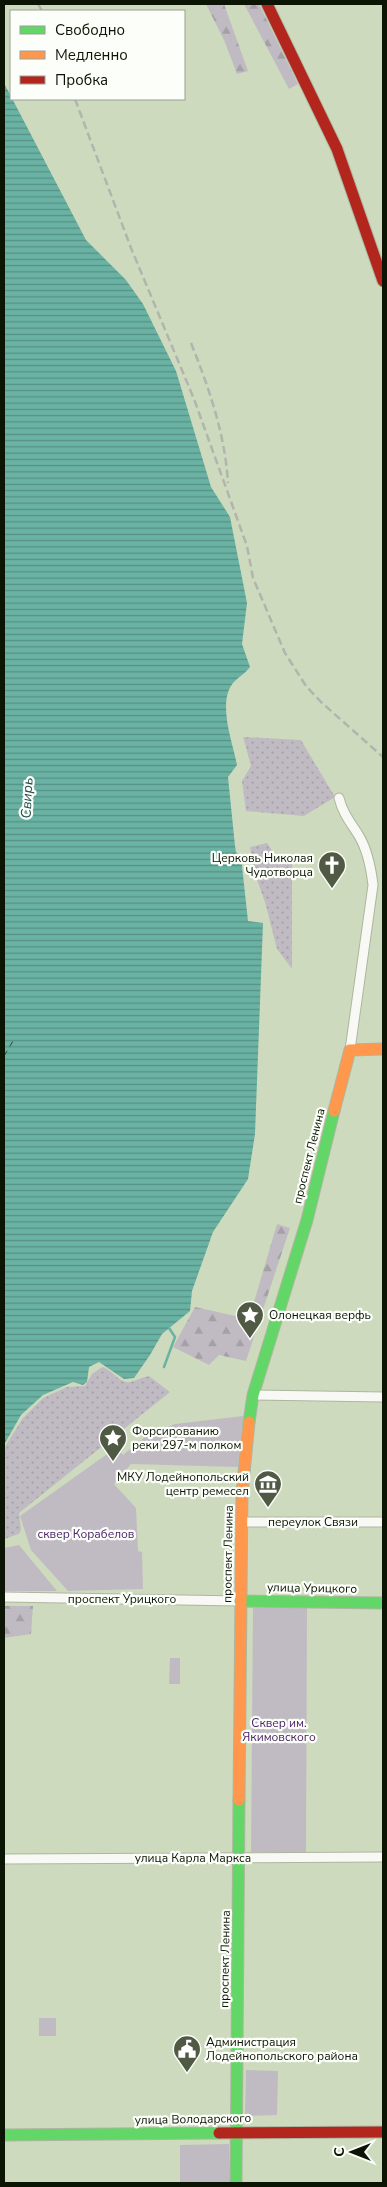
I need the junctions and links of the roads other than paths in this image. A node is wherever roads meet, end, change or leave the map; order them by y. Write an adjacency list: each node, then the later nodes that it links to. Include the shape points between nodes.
1 (267, 4): 2 (main road, via 337,149)
2 (383, 281)
3 (339, 798): 5 (street, проспект Ленина, via 344,815 360,837 370,862 373,885)
4 (383, 1049): 5 (main road)
5 (350, 1050): 6 (main road, проспект Ленина, via 309,1211)
6 (254, 1396): 7 (street); 8 (main road, проспект Ленина, via 243,1470)
7 (383, 1397)
8 (242, 1522): 9 (street, переулок Связи); 11 (main road, проспект Ленина)
9 (383, 1522)
10 (4, 1597): 11 (street, проспект Урицкого)
11 (240, 1601): 12 (main road, улица Урицкого); 13 (main road, проспект Ленина)
12 (383, 1603)
13 (240, 1857): 14 (street, улица Карла Маркса); 15 (street, улица Карла Маркса); 17 (main road, проспект Ленина)
14 (383, 1857)
15 (4, 1859)
16 (383, 2132): 17 (main road, улица Володарского)
17 (236, 2133): 18 (main road, улица Володарского); 19 (main road, проспект Ленина)
18 (4, 2135)
19 (236, 2183)

